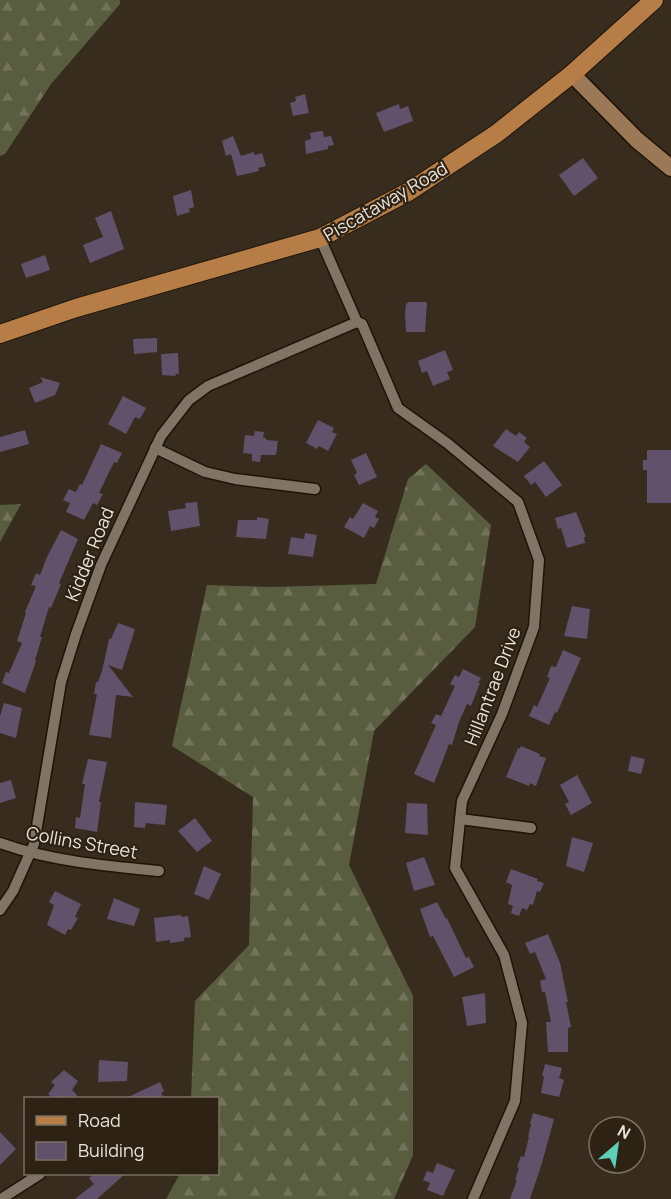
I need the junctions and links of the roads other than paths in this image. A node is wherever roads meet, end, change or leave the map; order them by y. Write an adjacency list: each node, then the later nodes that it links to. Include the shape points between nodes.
1 (654, 0): 2 (main road, Piscataway Road)
2 (572, 75): 3 (street); 4 (main road, Piscataway Road, via 496,134 408,192)
3 (671, 168)
4 (321, 238): 5 (street, Hillantrae Drive); 6 (main road, Piscataway Road, via 76,308)
5 (357, 322): 7 (street, Kidder Road, via 208,386 177,413); 9 (street, Hillantrae Drive, via 362,324 398,408 518,502 539,560 534,627 502,714 462,801)
6 (0, 334)
7 (155, 447): 8 (street, via 205,472); 12 (street, Kidder Road, via 101,565 67,659)
8 (315, 489)
9 (460, 819): 10 (street); 17 (street, Hillantrae Drive, via 455,868 504,955 522,1023 515,1101)
10 (531, 828)
11 (0, 843): 12 (street, Collins Street)
12 (31, 852): 13 (street, Collins Street); 14 (street, Kidder Road)
13 (159, 871)
14 (0, 910)
15 (37, 1175): 16 (street)
16 (1, 1199)
17 (473, 1199)

